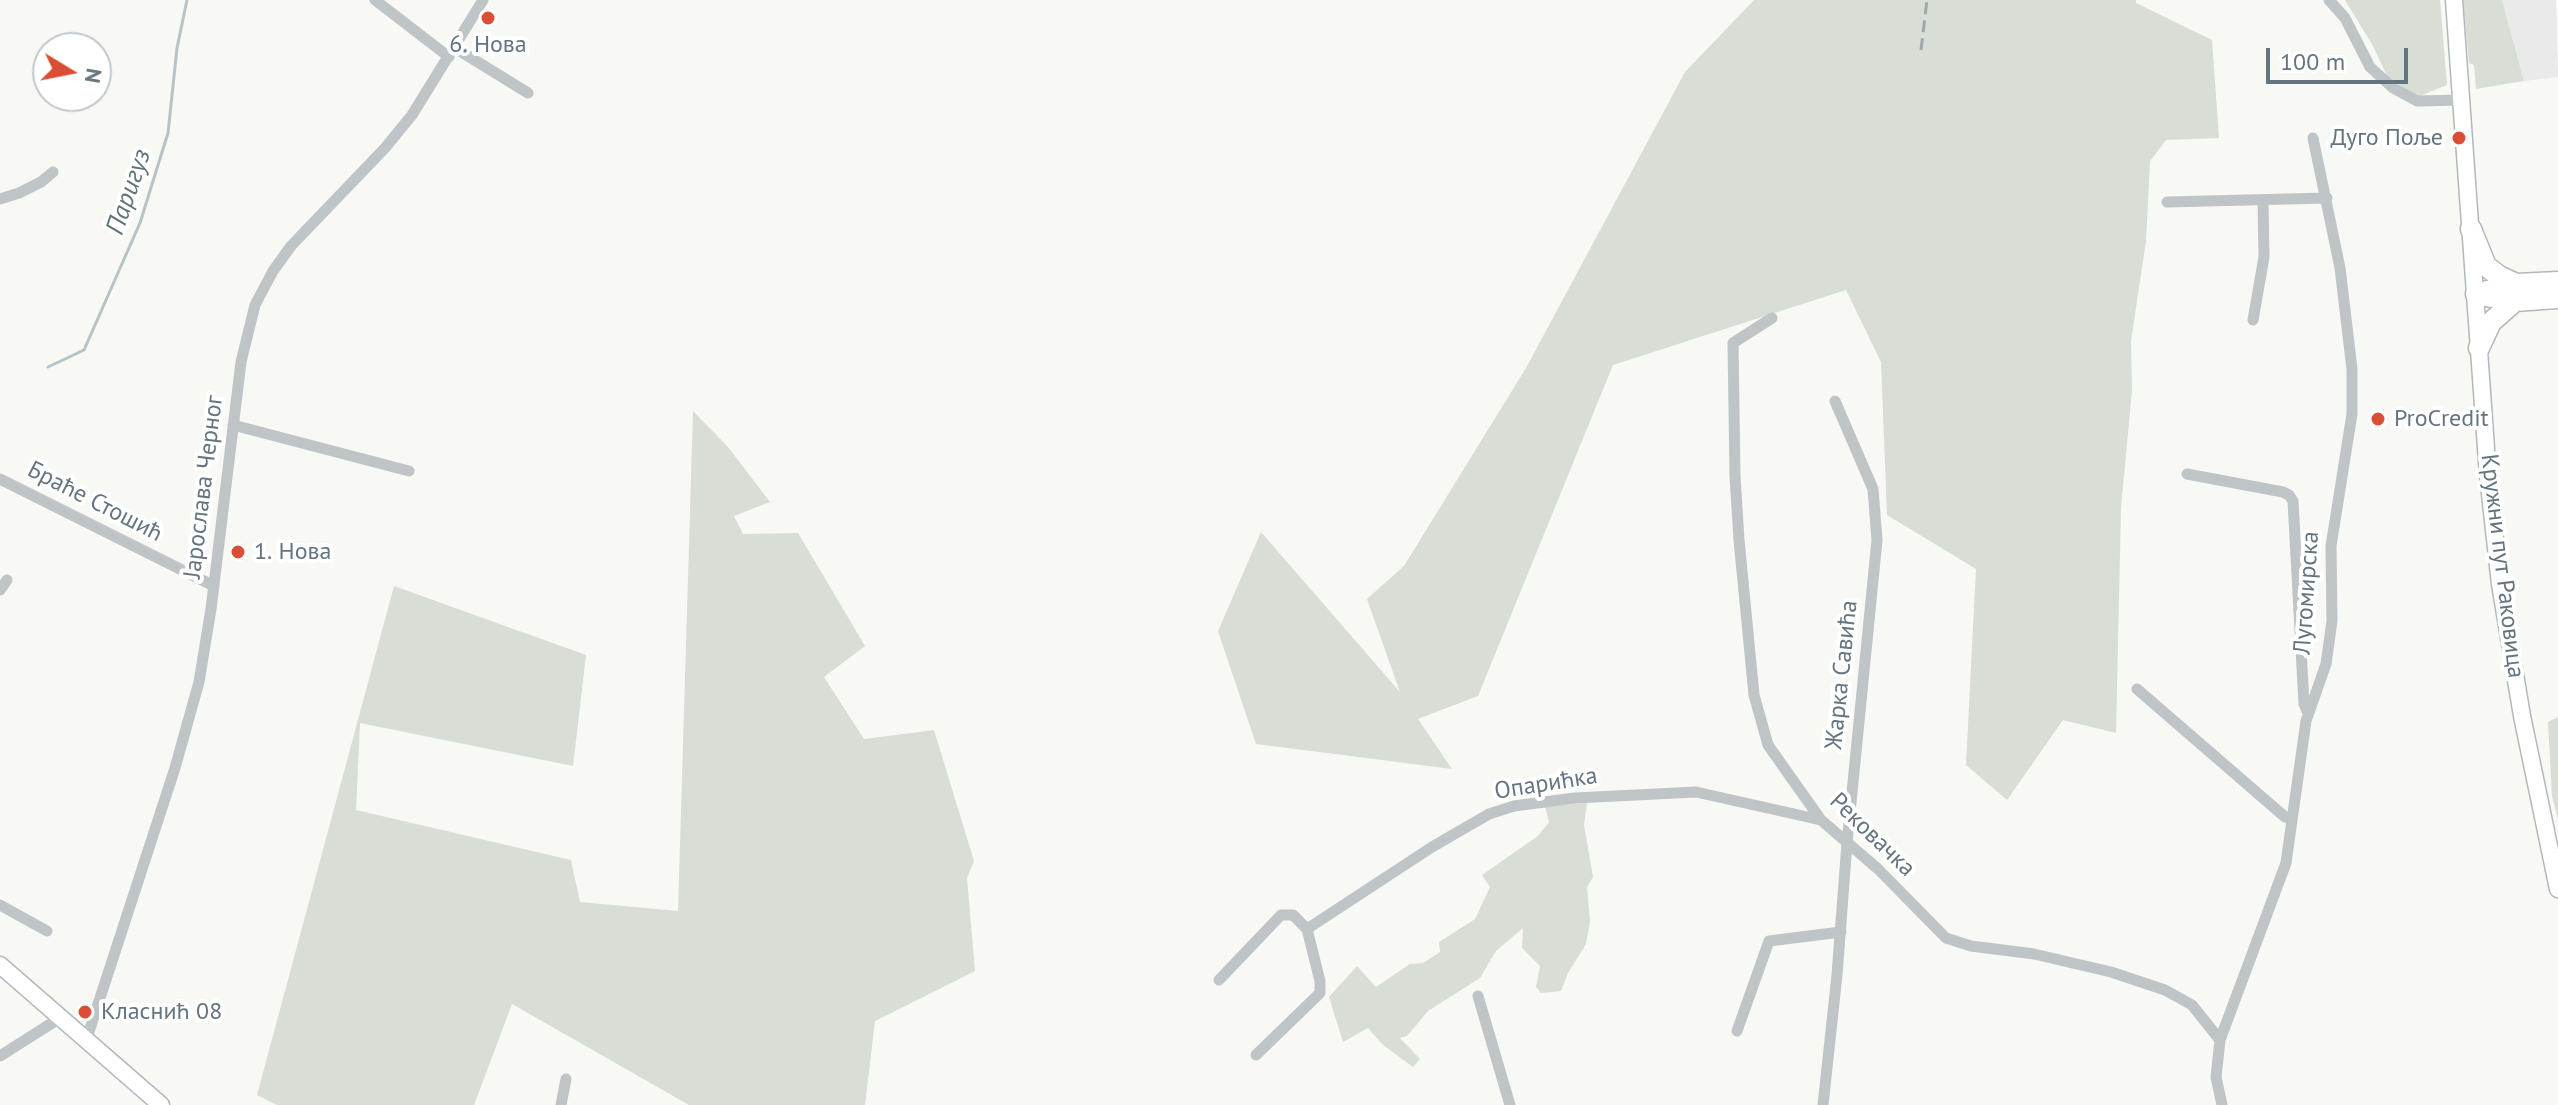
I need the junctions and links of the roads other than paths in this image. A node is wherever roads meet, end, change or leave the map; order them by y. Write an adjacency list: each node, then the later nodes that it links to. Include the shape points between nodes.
1 (375, 0): 5 (street)
2 (483, 0): 5 (street, Јарослава Черног)
3 (2329, 0): 7 (street, via 2345,18 2370,67 2393,88 2417,101)
4 (2454, 0): 7 (main road, Кружни пут Раковица)
5 (452, 53): 6 (street); 23 (street, Јарослава Черног, via 398,132 291,246 265,284 248,326)
6 (528, 93)
7 (2462, 100): 14 (main road, Кружни пут Раковица)
8 (2313, 138): 10 (street, Лугомирска)
9 (53, 172): 11 (street)
10 (2327, 198): 12 (street); 29 (street, Лугомирска, via 2348,317 2353,406 2331,546 2329,647)
11 (0, 199)
12 (2263, 200): 13 (street); 20 (street, via 2264,257)
13 (2167, 202)
14 (2471, 229): 16 (highway, via 2486,266); 17 (main road, Кружни пут Раковица)
15 (2558, 282): 16 (highway)
16 (2516, 292): 17 (highway); 18 (highway); 21 (highway, via 2491,322)
17 (2476, 294): 21 (main road, Кружни пут Раковица)
18 (2558, 298)
19 (1772, 318): 31 (street, Рековачка, via 1733,343 1737,505 1754,695 1768,745)
20 (2253, 320)
21 (2479, 348): 33 (main road, Кружни пут Раковица, via 2504,612)
22 (1835, 401): 32 (street, Жарка Савића, via 1873,489 1877,517)
23 (233, 425): 24 (street); 27 (street, Јарослава Черног)
24 (409, 471)
25 (2187, 474): 29 (street, via 2283,492 2293,501)
26 (0, 479): 27 (street, Браће Стошић)
27 (214, 586): 44 (street, Јарослава Черног, via 190,716)
28 (2137, 689): 30 (street)
29 (2308, 713): 30 (street, Лугомирска)
30 (2292, 819): 43 (street, Лугомирска, via 2281,879)
31 (1821, 820): 32 (street, Рековачка); 35 (street, Опарићка, via 1696,792 1514,806 1489,814 1432,847)
32 (1847, 843): 37 (street, Жарка Савића); 43 (street, Рековачка, via 1946,938 2064,959 2165,990 2196,1009)
33 (2558, 889)
34 (0, 905): 36 (street)
35 (1307, 929): 39 (street, via 1293,915 1281,915); 45 (street, via 1320,993)
36 (47, 931)
37 (1841, 932): 42 (street, via 1769,941); 51 (street, Жарка Савића)
38 (0, 965): 41 (main road)
39 (1219, 980)
40 (1478, 996): 50 (street)
41 (60, 1018): 44 (main road); 46 (street)
42 (1737, 1031)
43 (2220, 1040): 52 (street, via 2216,1077)
44 (86, 1041): 48 (main road)
45 (1256, 1055)
46 (0, 1056)
47 (566, 1079): 49 (street)
48 (161, 1105)
49 (561, 1105)
50 (1510, 1105)
51 (1823, 1105)
52 (2222, 1105)

